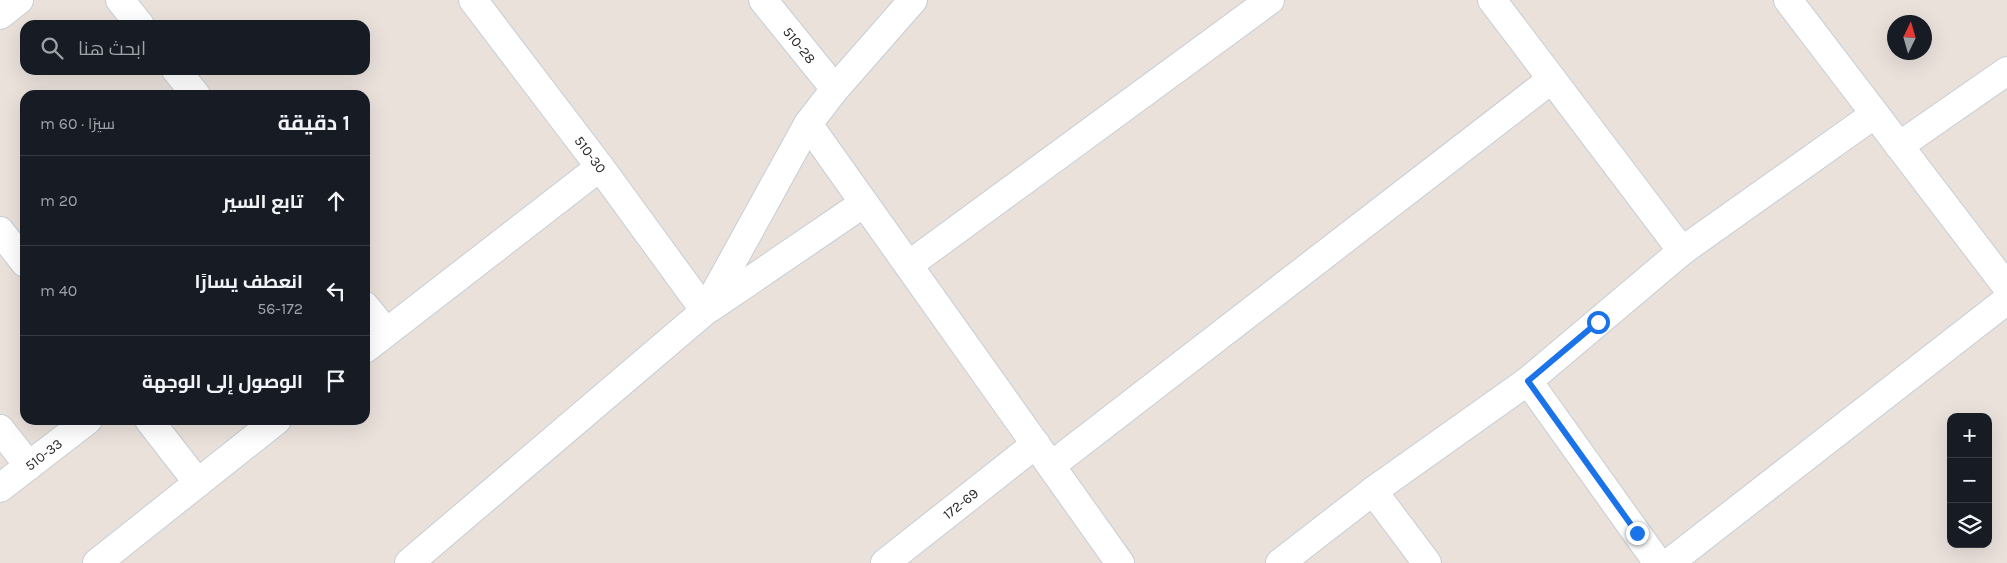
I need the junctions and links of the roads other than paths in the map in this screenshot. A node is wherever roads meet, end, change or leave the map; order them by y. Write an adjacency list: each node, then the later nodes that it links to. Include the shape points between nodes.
1 (19, 0): 9 (street)
2 (120, 0): 10 (street)
3 (473, 0): 19 (street, 510-30)
4 (763, 0): 14 (street, 510-28)
5 (913, 0): 14 (street)
6 (1270, 0): 24 (street)
7 (1492, 0): 13 (street)
8 (1788, 0): 16 (street)
9 (0, 15)
10 (136, 20)
11 (2007, 71): 18 (street)
12 (180, 75): 15 (street)
13 (1552, 79): 22 (street); 36 (street, 172-69)
14 (835, 89): 17 (street)
15 (192, 90)
16 (1875, 114): 18 (street); 22 (street)
17 (808, 124): 20 (street); 28 (street)
18 (1899, 146): 25 (street)
19 (600, 167): 28 (street, 510-30); 29 (street)
20 (864, 203): 24 (street); 28 (street)
21 (0, 231): 23 (street)
22 (1682, 251): 31 (street)
23 (20, 257)
24 (910, 264): 36 (street)
25 (2007, 287)
26 (2007, 300): 48 (street)
27 (370, 312): 29 (street)
28 (705, 312): 42 (street)
29 (386, 332): 30 (street)
30 (370, 345)
31 (1528, 381): 40 (street); 47 (street)
32 (82, 425): 37 (street, 510-33)
33 (153, 425): 38 (street)
34 (271, 425): 38 (street)
35 (0, 429): 37 (street)
36 (1044, 455): 43 (street, 172-69); 44 (street)
37 (29, 466): 39 (street, 510-33)
38 (198, 483): 41 (street)
39 (0, 488)
40 (1373, 491): 45 (street); 46 (street)
41 (97, 563)
42 (410, 563)
43 (885, 563)
44 (1120, 563)
45 (1280, 563)
46 (1427, 563)
47 (1658, 563)
48 (1670, 563)

